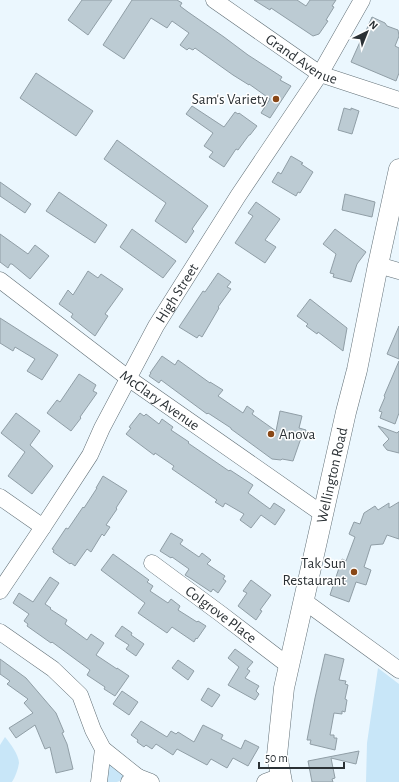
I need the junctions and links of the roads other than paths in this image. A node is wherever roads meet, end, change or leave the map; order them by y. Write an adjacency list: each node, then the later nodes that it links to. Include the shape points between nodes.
1 (214, 0): 3 (street, Grand Avenue)
2 (362, 0): 3 (street, High Street)
3 (320, 74): 4 (street, Grand Avenue); 9 (street, High Street, via 238,196 156,326)
4 (399, 100)
5 (399, 169): 6 (main road, Wellington Road)
6 (378, 265): 7 (street); 11 (main road, Wellington Road)
7 (399, 271)
8 (0, 280): 9 (street, McClary Avenue)
9 (128, 378): 11 (street, McClary Avenue); 12 (street, High Street, via 90,454)
10 (0, 497): 12 (street)
11 (324, 515): 15 (main road, Wellington Road)
12 (43, 528): 14 (street, High Street)
13 (152, 564): 17 (street, Colgrove Place)
14 (0, 591)
15 (304, 601): 17 (main road, Wellington Road); 18 (street)
16 (0, 632): 19 (street, via 53,669 80,695)
17 (289, 666): 21 (main road, Wellington Road, via 284,688)
18 (399, 670)
19 (103, 749): 20 (street); 22 (street)
20 (139, 780)
21 (276, 780)
22 (99, 782)

